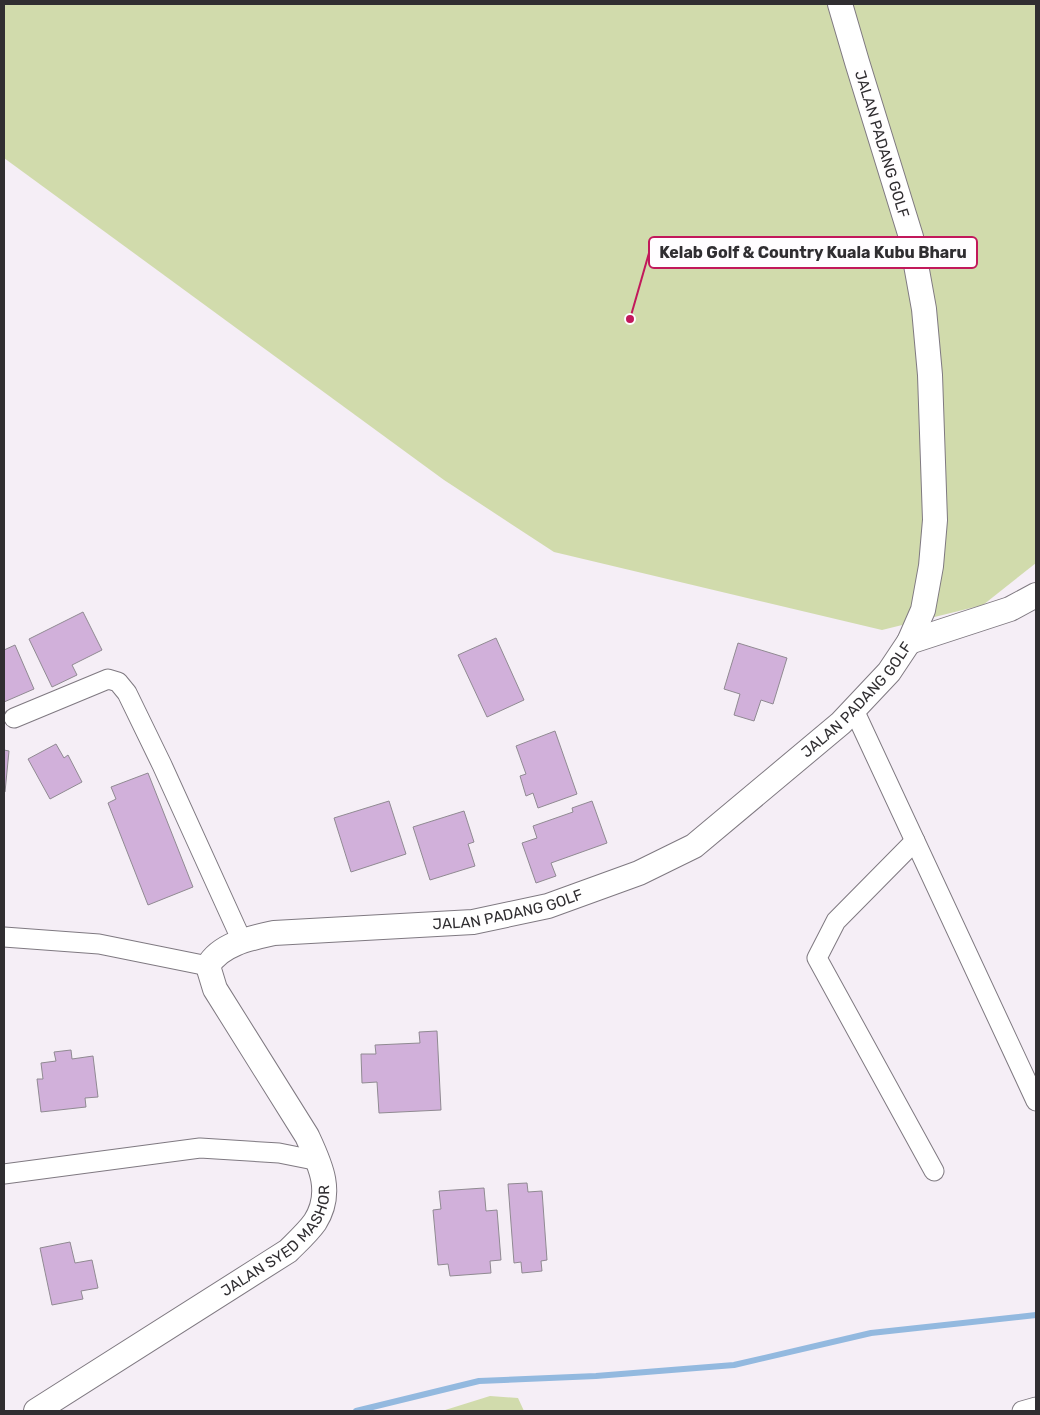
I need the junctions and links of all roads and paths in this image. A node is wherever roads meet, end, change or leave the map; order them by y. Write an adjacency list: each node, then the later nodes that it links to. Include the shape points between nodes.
1 (840, 4): 3 (street, JALAN PADANG GOLF, via 911,237 924,309 930,376 935,520 923,610)
2 (1036, 595): 3 (street, via 1010,608)
3 (909, 642): 4 (street, JALAN PADANG GOLF, via 888,672)
4 (854, 710): 6 (street); 8 (street, JALAN PADANG GOLF, via 694,846 640,873 548,906 473,922 274,933)
5 (14, 718): 8 (street, via 108,679 118,682 127,693 162,765)
6 (915, 840): 10 (street); 12 (street, via 836,920 817,958)
7 (4, 937): 9 (street, via 99,944)
8 (242, 941): 9 (street, JALAN PADANG GOLF, via 213,957)
9 (208, 966): 11 (street, JALAN SYED MASHOR, via 216,989 307,1136)
10 (1036, 1101)
11 (319, 1162): 13 (street, via 279,1152 200,1148); 15 (street, JALAN SYED MASHOR, via 325,1187 324,1203 315,1222 288,1251)
12 (934, 1171)
13 (4, 1174)
14 (1036, 1407): 16 (street)
15 (36, 1411)
16 (1022, 1411)

